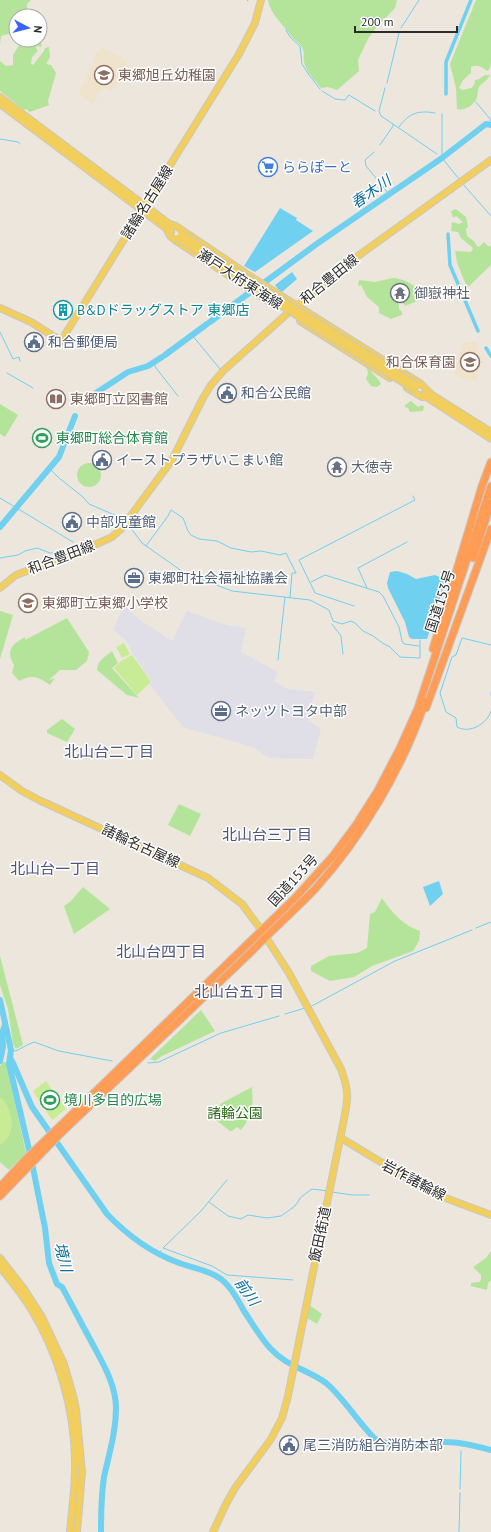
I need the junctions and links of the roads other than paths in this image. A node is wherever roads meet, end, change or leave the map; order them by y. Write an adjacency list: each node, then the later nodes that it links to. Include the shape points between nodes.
1 (261, 0): 5 (main road, 諸輪名古屋線, via 255,23 239,54)
2 (0, 97): 5 (main road, 瀬戸大府東海線)
3 (0, 104): 5 (main road, 瀬戸大府東海線)
4 (491, 160): 7 (main road, 和合豊田線, via 365,251)
5 (143, 208): 6 (main road, 瀬戸大府東海線); 8 (main road, 諸輪名古屋線, via 61,341 31,322)
6 (168, 227): 7 (main road, via 176,226); 9 (main road, via 170,236 195,254); 10 (main road, 瀬戸大府東海線, bridge, via 253,288)
7 (297, 306): 9 (main road, 和合豊田線); 10 (main road, via 421,384)
8 (0, 308)
9 (288, 313): 10 (main road, via 414,393); 17 (main road, 和合豊田線, via 224,370 211,385 172,460 121,529 112,537 90,547 16,574)
10 (430, 396): 11 (main road, 瀬戸大府東海線); 12 (main road, 瀬戸大府東海線)
11 (491, 432)
12 (491, 439)
13 (491, 462): 18 (highway, via 450,590)
14 (491, 486): 18 (highway, 国道153号)
15 (491, 503): 19 (highway, 国道153号)
16 (491, 529): 19 (highway, via 424,713)
17 (0, 588)
18 (416, 711): 21 (highway, 国道153号, via 378,792 356,825)
19 (419, 720): 21 (highway, 国道153号, via 400,762 369,818 314,889)
20 (0, 775): 21 (main road, 諸輪名古屋線, via 39,800 208,878 242,904)
21 (264, 934): 22 (main road, 飯田街道, via 289,973 346,1081 348,1097); 23 (highway, 国道153号, via 250,953 84,1107)
22 (341, 1138): 26 (main road, 岩作諸輪線, via 432,1193); 31 (main road, 飯田街道, via 282,1418 271,1439 235,1488)
23 (9, 1182): 24 (highway, 国道153号); 25 (highway, 国道153号)
24 (0, 1187)
25 (0, 1196)
26 (491, 1215)
27 (0, 1258): 30 (main road, via 24,1289 47,1326 64,1364 73,1395 82,1465)
28 (0, 1267): 29 (main road, via 34,1314 48,1341 63,1382 75,1451)
29 (70, 1532)
30 (77, 1532)
31 (213, 1532)

